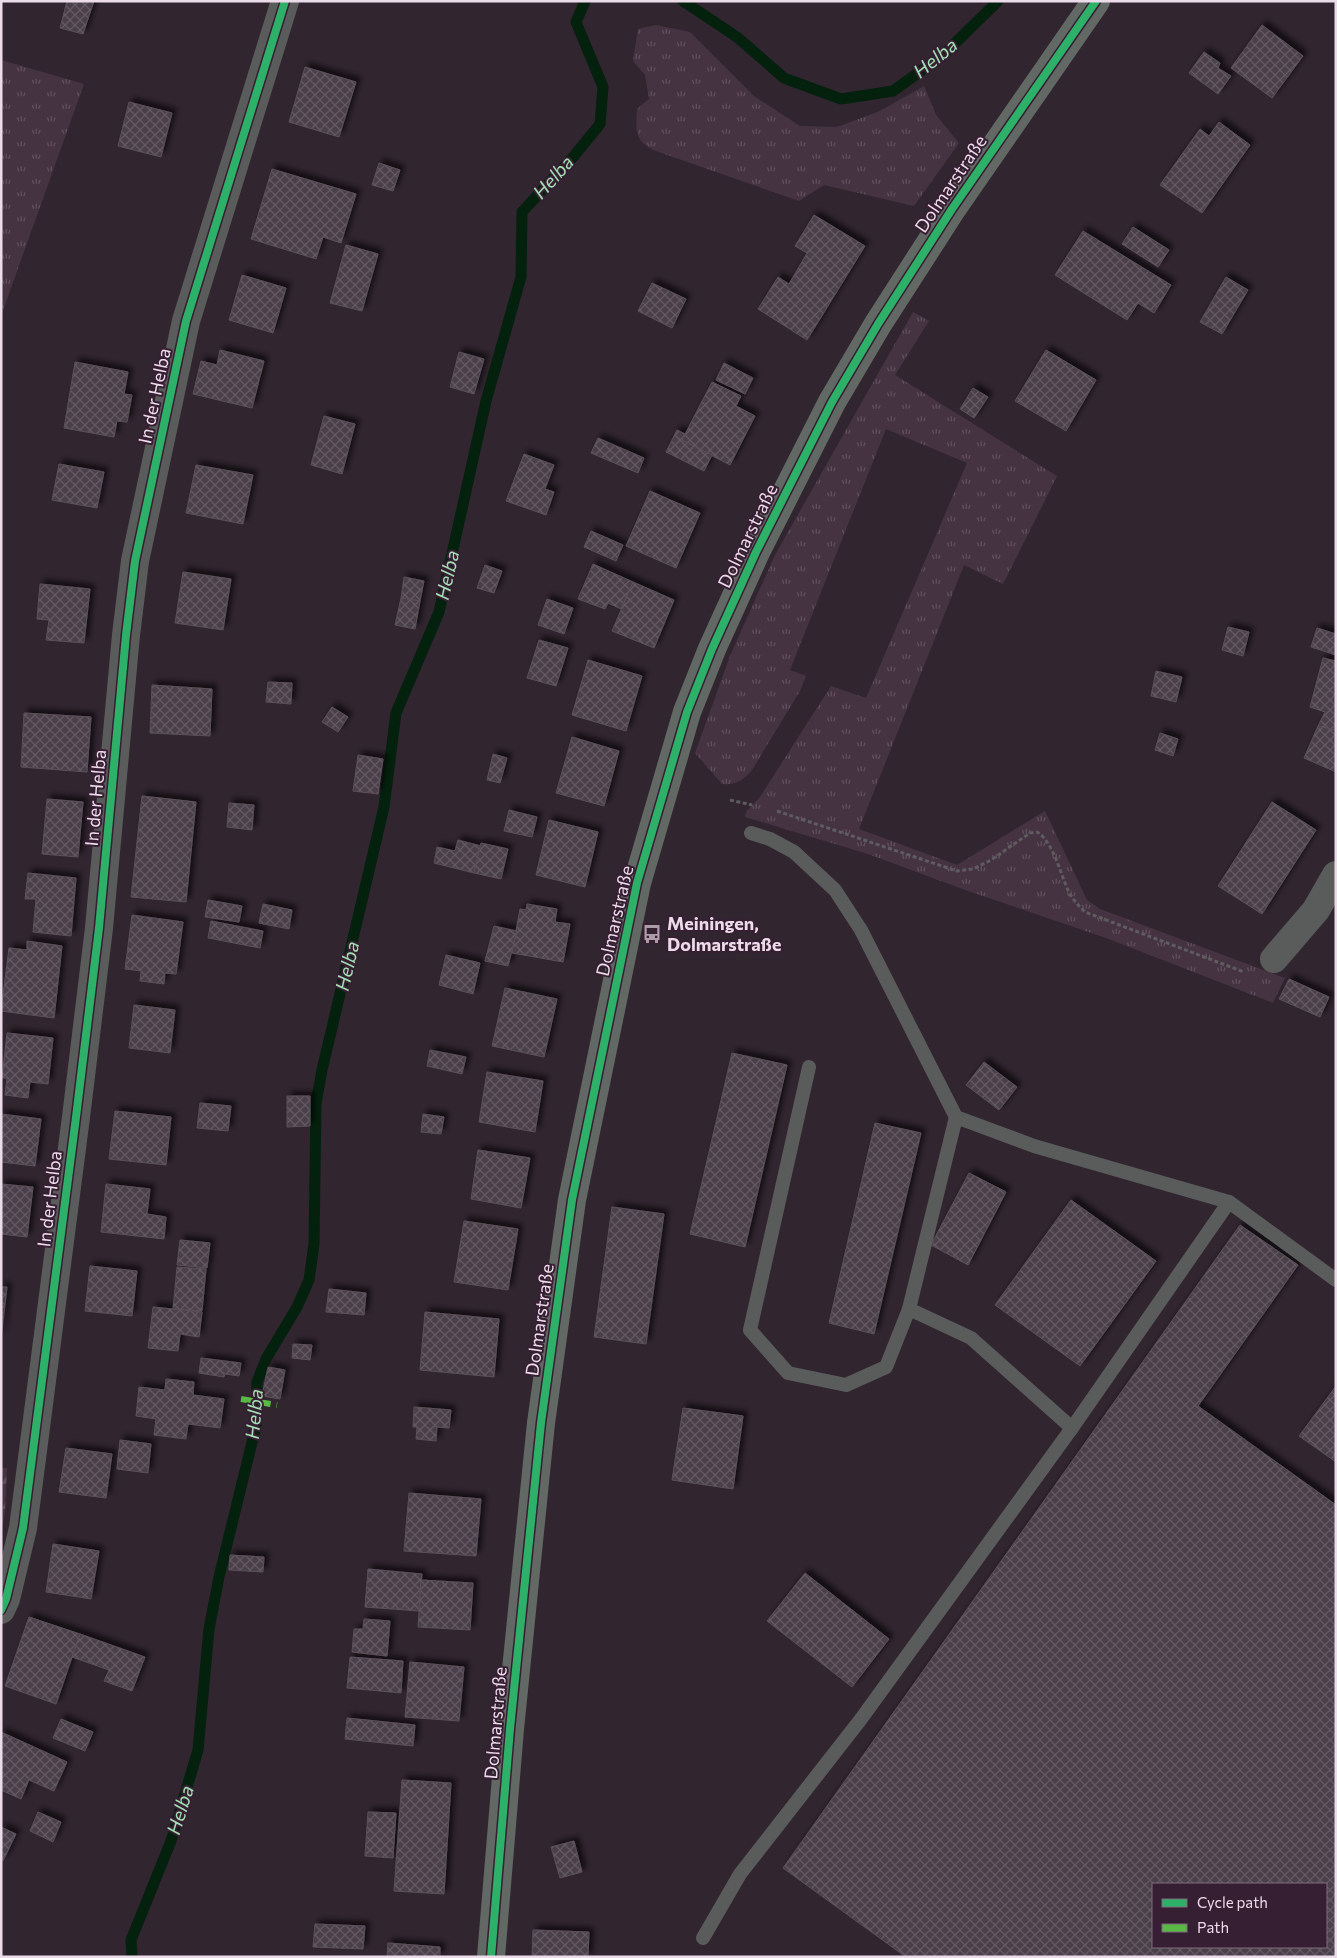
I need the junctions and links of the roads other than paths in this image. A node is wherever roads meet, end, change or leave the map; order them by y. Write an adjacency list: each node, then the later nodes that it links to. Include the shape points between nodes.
1 (285, 1): 12 (street, In der Helba, via 186,321 135,561 99,928 75,1127 23,1528)
2 (1096, 1): 14 (main road, Dolmarstraße, via 952,209 832,402 756,552 687,712 637,883 572,1200 541,1423)
3 (751, 832): 7 (lane, via 770,838 794,852 835,890 861,930)
4 (1336, 875): 5 (street, via 1316,910)
5 (1274, 959)
6 (809, 1067): 10 (lane, via 750,1330 788,1373 846,1385 886,1367)
7 (956, 1117): 8 (lane, via 1034,1146); 10 (lane)
8 (1229, 1202): 9 (lane); 11 (lane)
9 (1336, 1280)
10 (909, 1309): 11 (lane, via 971,1338)
11 (1072, 1428): 13 (lane, via 861,1719 740,1874)
12 (1, 1610)
13 (703, 1938)
14 (491, 1957)

